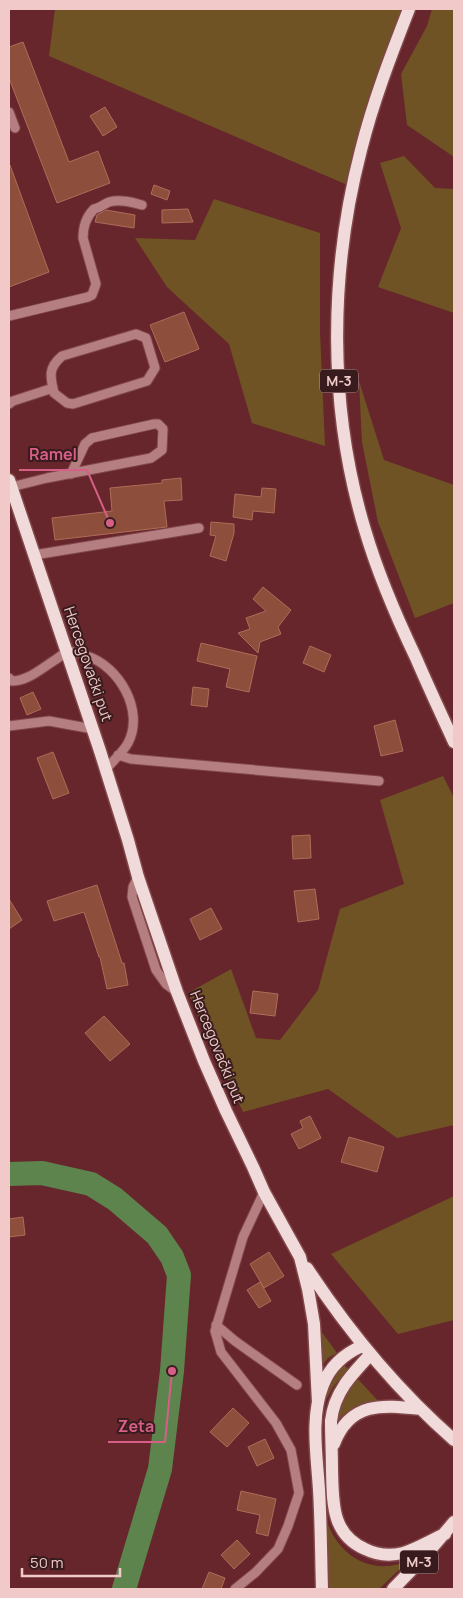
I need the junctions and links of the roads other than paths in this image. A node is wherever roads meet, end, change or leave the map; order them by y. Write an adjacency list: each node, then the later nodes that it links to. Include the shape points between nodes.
1 (409, 9): 14 (main road, M-3, via 374,103 352,191 340,271 338,373 345,443 364,530 389,598)
2 (9, 112): 3 (street)
3 (15, 128)
4 (142, 205): 5 (street, via 116,201 107,203 94,209 86,220 83,238 96,284 92,295)
5 (9, 316)
6 (53, 388): 6 (street, via 50,372 62,356 136,334 146,338 155,368 146,381 73,404 60,398); 7 (street)
7 (9, 404)
8 (71, 474): 8 (street, via 150,458 162,450 162,428 154,424 92,438 85,444); 9 (street)
9 (10, 483): 11 (main road, Hercegovački put)
10 (199, 528): 11 (street)
11 (34, 554): 12 (main road, Hercegovački put)
12 (67, 652): 13 (street, via 21,681); 16 (main road, Hercegovački put); 18 (street, via 101,662 117,676 127,692 132,707 132,727 128,743)
13 (9, 678)
14 (450, 723): 17 (main road, M-3)
15 (9, 726): 16 (street, via 49,722)
16 (93, 729): 19 (main road, Hercegovački put)
17 (454, 742)
18 (118, 755): 19 (street); 20 (street, via 131,759)
19 (106, 769): 21 (main road, Hercegovački put, via 177,992 212,1081)
20 (378, 781)
21 (264, 1192): 22 (main road, Hercegovački put); 23 (street, via 243,1237)
22 (300, 1257): 24 (main road); 26 (main road, via 314,1324)
23 (216, 1325): 25 (street); 32 (street, via 214,1331 221,1352 276,1423 291,1450 299,1493 278,1549)
24 (366, 1351): 26 (main road, via 348,1353 334,1365 323,1384); 27 (main road); 29 (main road, via 334,1403)
25 (297, 1385)
26 (318, 1403): 33 (main road, via 316,1427)
27 (421, 1409): 28 (main road); 29 (main road, via 381,1406 361,1412 344,1424)
28 (454, 1440)
29 (332, 1448): 31 (main road, via 335,1514 344,1532 357,1545 371,1552 392,1554 411,1550)
30 (454, 1522): 31 (main road, M-3)
31 (445, 1534): 34 (main road, M-3)
32 (235, 1589)
33 (322, 1589)
34 (393, 1589)

